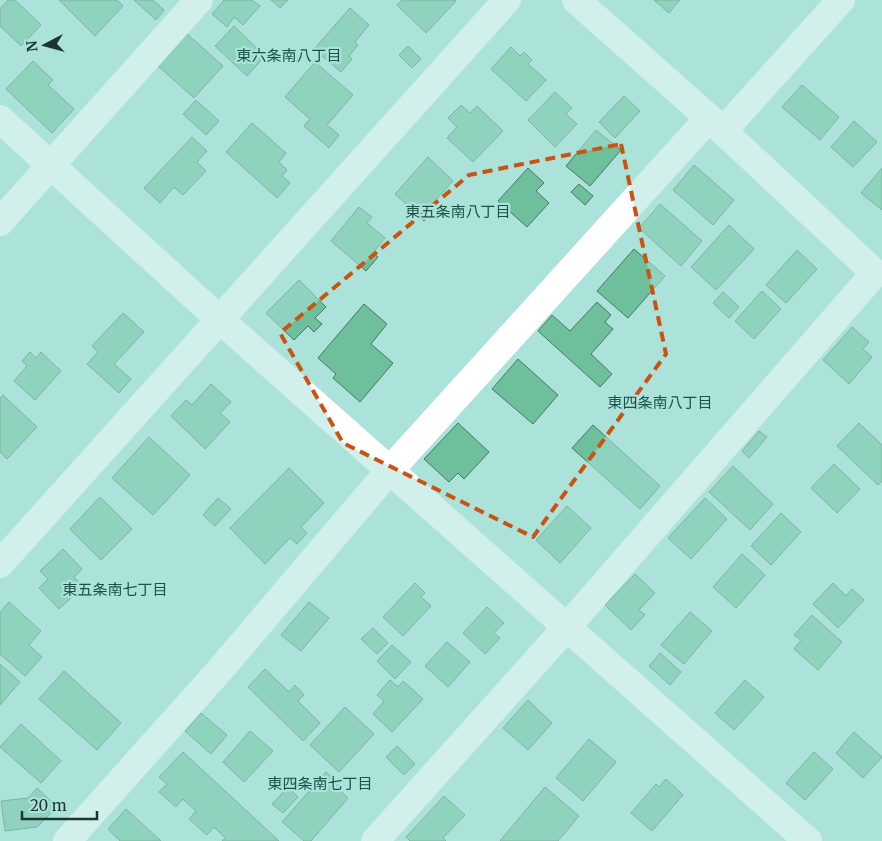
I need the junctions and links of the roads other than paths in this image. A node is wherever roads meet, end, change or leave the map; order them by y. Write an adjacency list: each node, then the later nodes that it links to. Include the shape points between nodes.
1 (199, 0): 7 (street)
2 (507, 0): 10 (street)
3 (576, 0): 6 (street)
4 (841, 0): 6 (street)
5 (0, 119): 7 (street)
6 (716, 125): 9 (street); 11 (street)
7 (51, 164): 8 (street); 10 (street)
8 (0, 222)
9 (880, 272): 13 (street)
10 (219, 319): 11 (street); 12 (street)
11 (390, 470): 13 (street); 14 (street, via 219,671)
12 (0, 564)
13 (567, 627): 15 (street); 16 (street)
14 (67, 841)
15 (375, 841)
16 (808, 841)

